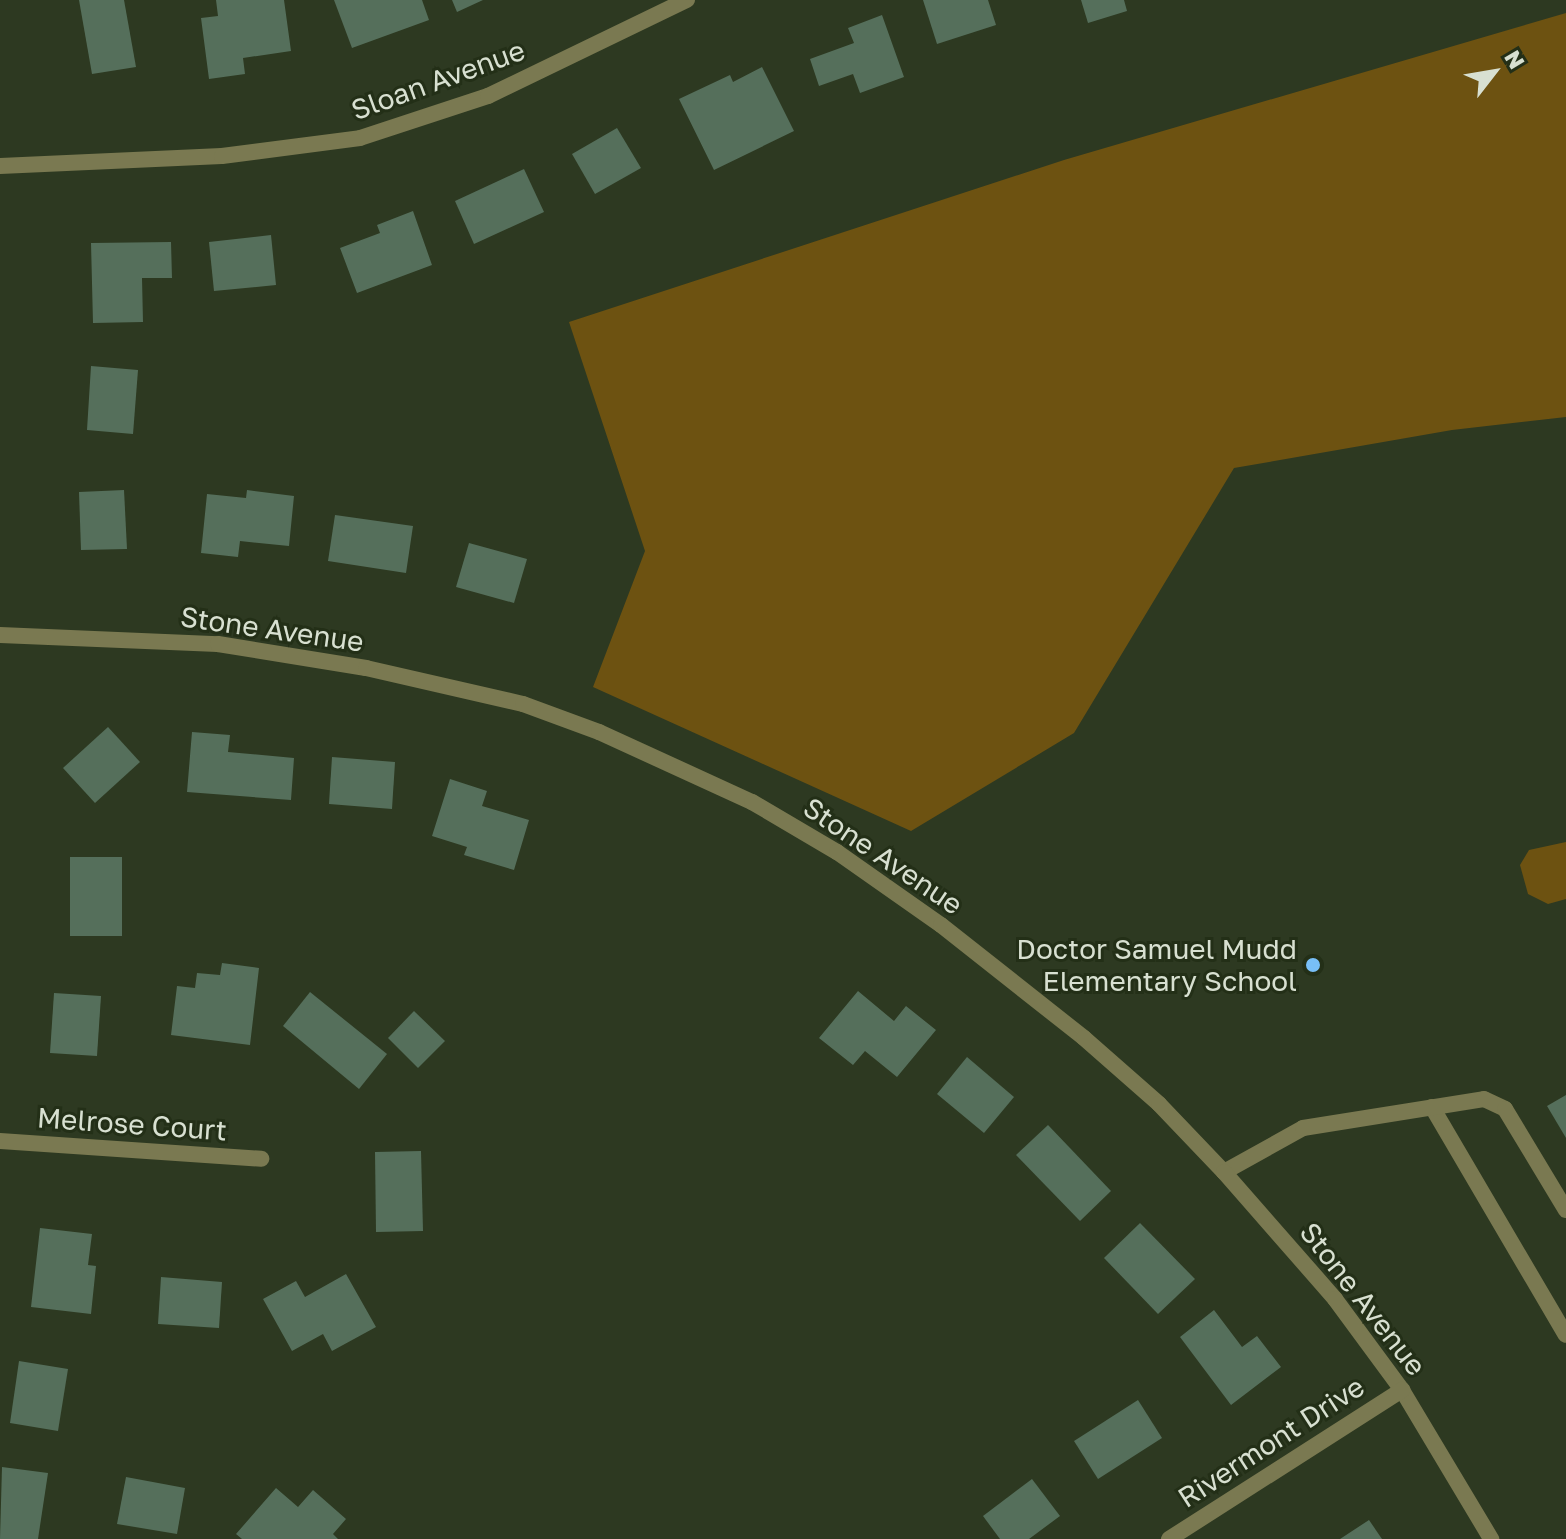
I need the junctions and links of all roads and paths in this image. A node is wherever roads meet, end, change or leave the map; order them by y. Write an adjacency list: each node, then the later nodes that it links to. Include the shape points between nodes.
1 (687, 0): 2 (street, Sloan Avenue, via 488,96 360,138 222,156)
2 (0, 166)
3 (0, 635): 7 (street, Stone Avenue, via 218,644 292,655 523,704 599,732 752,802 837,852 941,925 1084,1038 1159,1104)
4 (1432, 1107): 7 (street, via 1303,1128); 8 (street, via 1484,1099 1505,1109); 9 (street)
5 (0, 1141): 6 (street, Melrose Court)
6 (261, 1159)
7 (1224, 1172): 10 (street, Stone Avenue, via 1335,1299)
8 (1566, 1210)
9 (1566, 1335)
10 (1402, 1390): 11 (street, Rivermont Drive); 12 (street, Stone Avenue)
11 (1169, 1539)
12 (1491, 1539)

